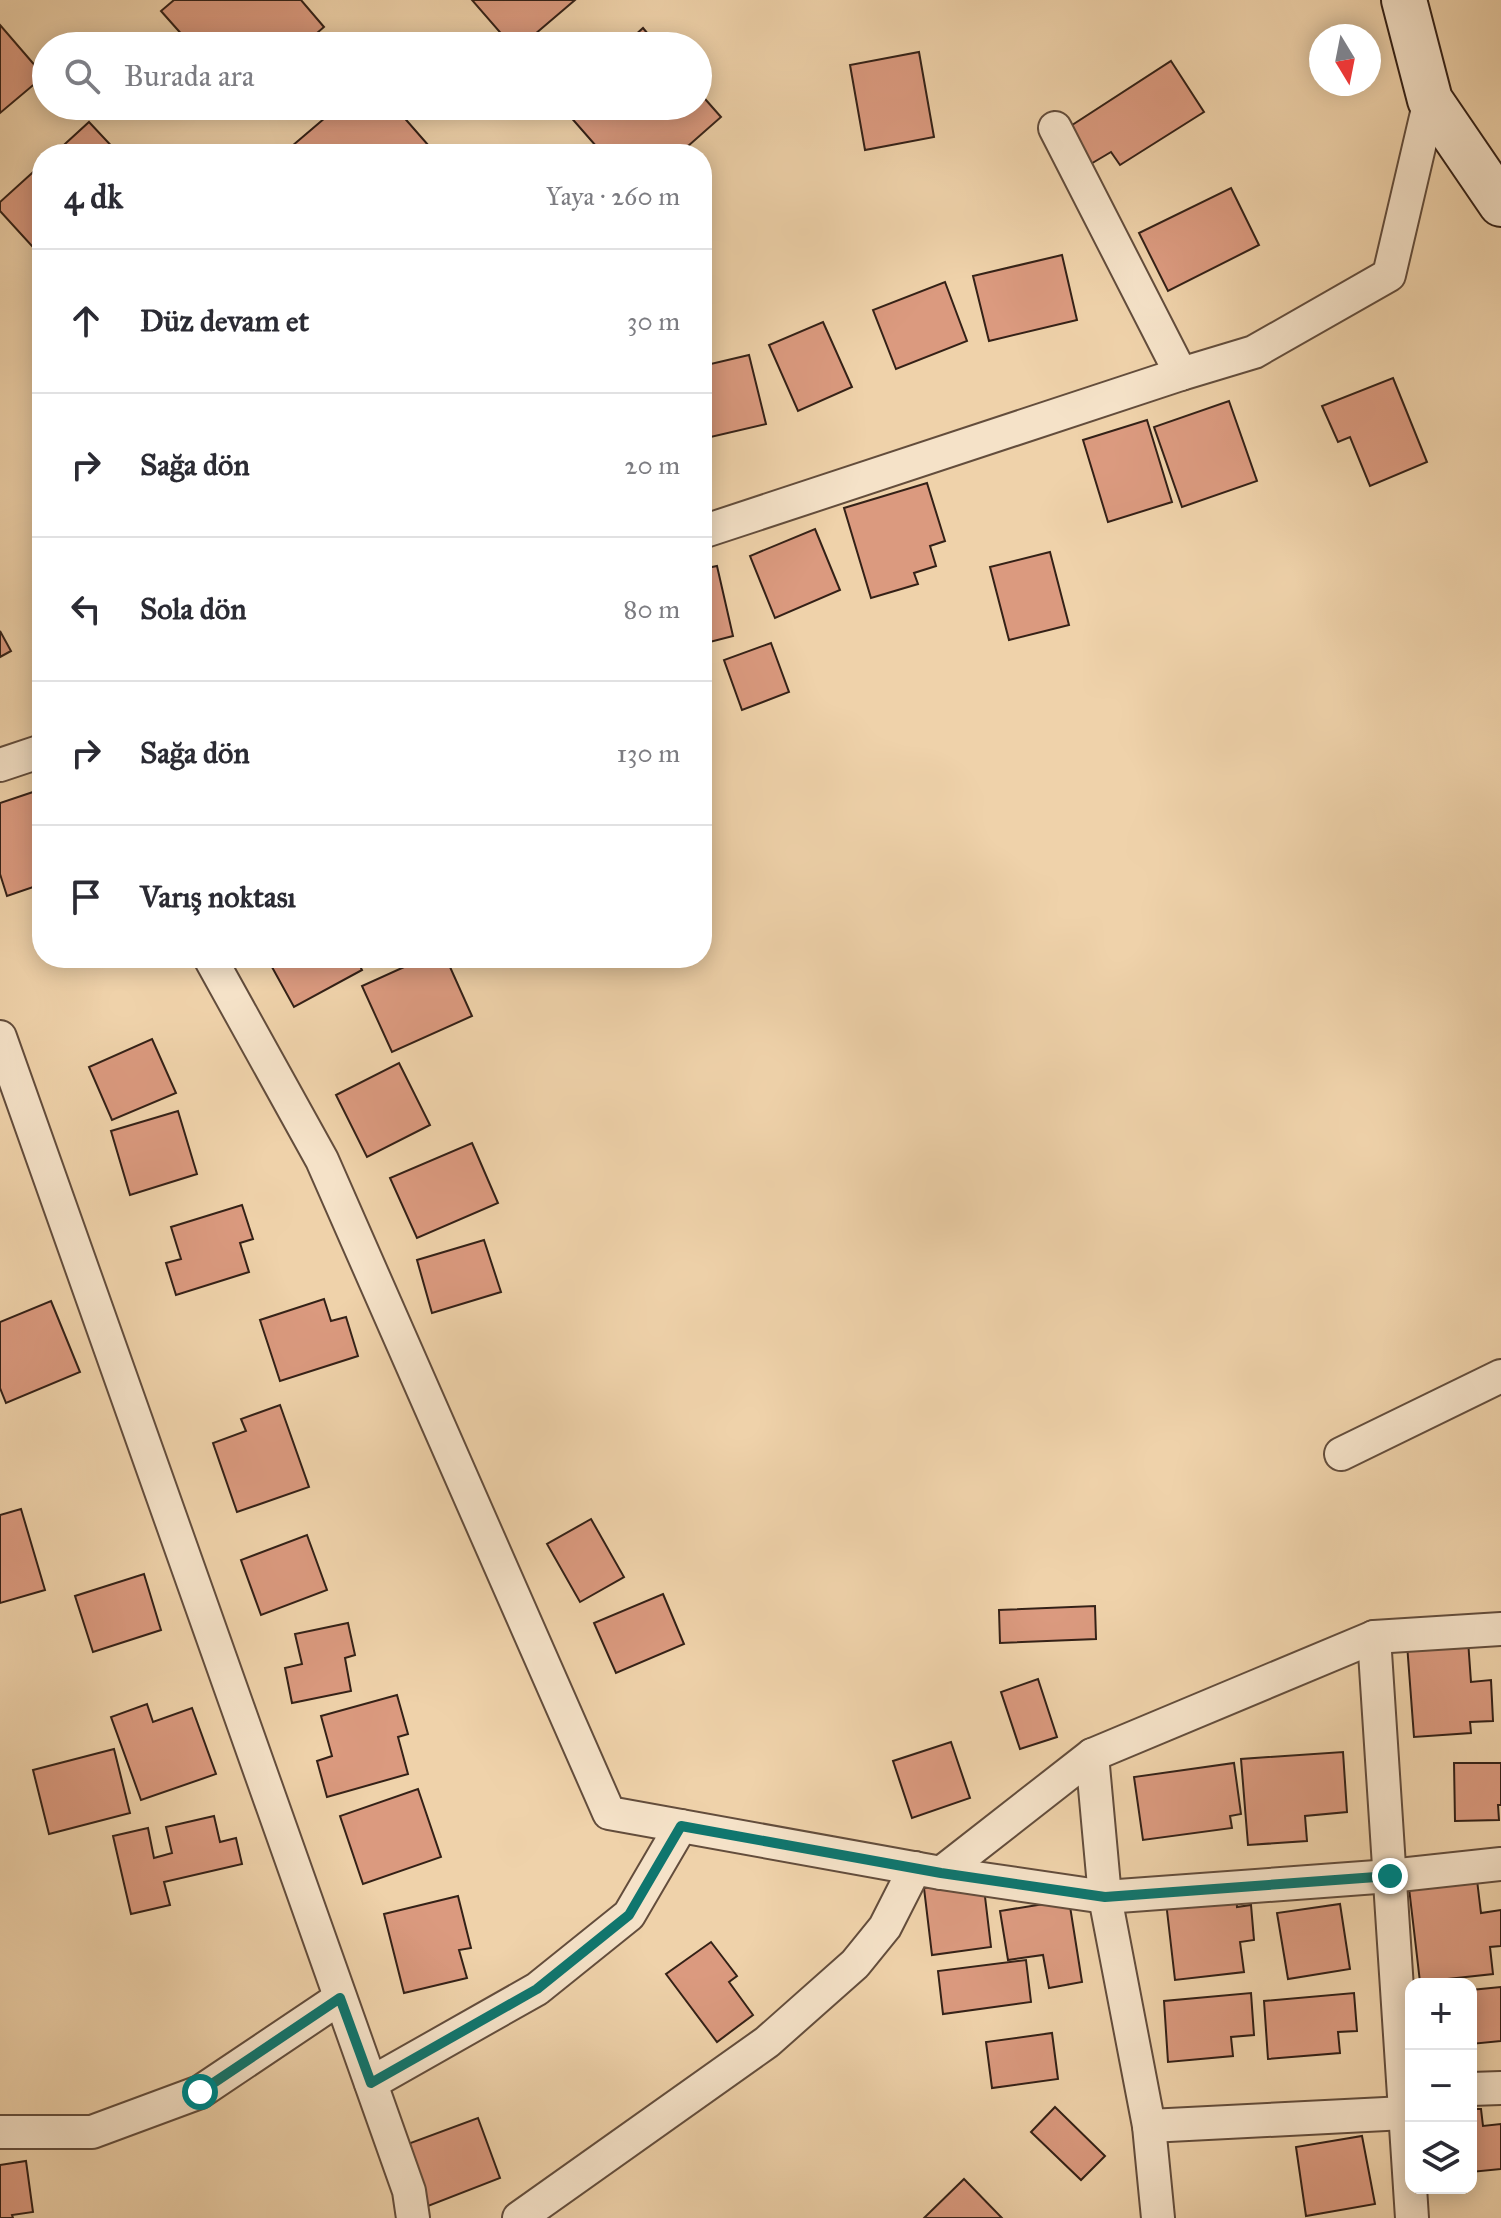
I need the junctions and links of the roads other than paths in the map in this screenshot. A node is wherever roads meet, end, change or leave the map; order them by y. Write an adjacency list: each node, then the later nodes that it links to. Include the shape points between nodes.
1 (1404, 0): 2 (street)
2 (1430, 100): 4 (street); 5 (street, via 1389,275 1254,352)
3 (1055, 128): 5 (street)
4 (1501, 204)
5 (1181, 374): 6 (street)
6 (712, 529)
7 (32, 754): 8 (street)
8 (0, 765)
9 (216, 968): 16 (street, via 322,1160 609,1813)
10 (0, 1037): 21 (street)
11 (1501, 1376): 12 (street)
12 (1341, 1454)
13 (1501, 1629): 14 (street)
14 (1374, 1637): 15 (street); 19 (street)
15 (1092, 1755): 18 (street); 20 (street)
16 (681, 1826): 18 (street); 23 (street, via 629,1915 537,1989)
17 (1501, 1864): 19 (street)
18 (928, 1871): 20 (street); 31 (street, via 855,1964 767,2042)
19 (1390, 1876): 20 (street); 22 (street)
20 (1105, 1897): 28 (street)
21 (340, 1998): 23 (street); 29 (street, via 200,2092 92,2132)
22 (1405, 2072)
23 (371, 2083): 30 (street, via 409,2191)
24 (1501, 2088): 25 (street)
25 (1477, 2089)
26 (1405, 2098): 28 (street)
27 (1408, 2122): 33 (street)
28 (1149, 2126): 32 (street)
29 (0, 2132)
30 (413, 2218)
31 (519, 2218)
32 (1158, 2218)
33 (1412, 2218)

